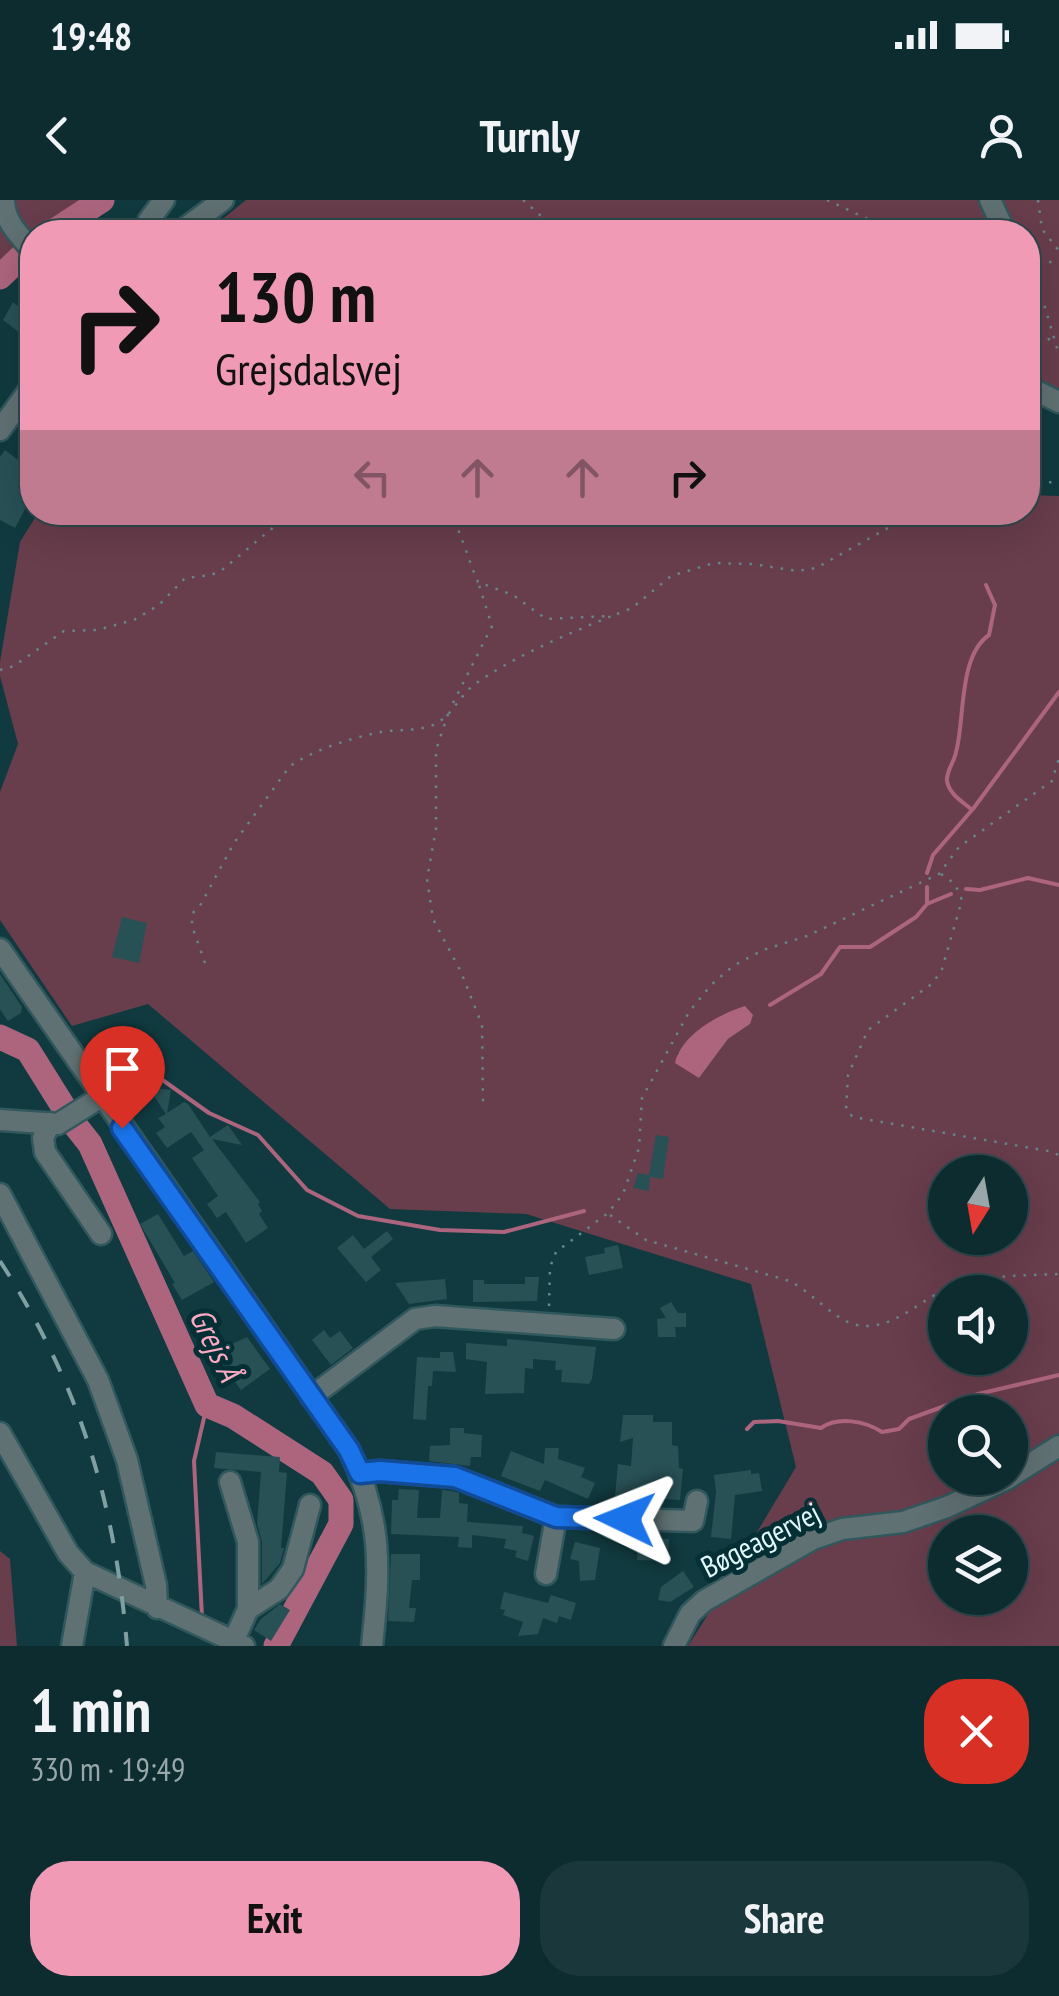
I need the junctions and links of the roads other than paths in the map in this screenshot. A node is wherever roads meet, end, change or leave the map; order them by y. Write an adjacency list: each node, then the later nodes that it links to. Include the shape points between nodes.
1 (4, 200): 6 (street)
2 (164, 200): 4 (street)
3 (222, 200): 5 (street)
4 (148, 220)
5 (196, 220)
6 (20, 236)
7 (20, 402): 8 (street)
8 (0, 430)
9 (0, 949): 10 (street)
10 (101, 1097): 12 (street); 16 (street)
11 (0, 1120): 12 (street)
12 (50, 1123): 14 (street, via 44,1152)
13 (0, 1194): 28 (street, via 98,1380 127,1460)
14 (101, 1234)
15 (614, 1329): 16 (street, via 415,1320)
16 (311, 1397): 20 (street)
17 (0, 1434): 26 (street)
18 (1059, 1446): 19 (street, Bøgeagervej)
19 (1028, 1466)
20 (360, 1473): 25 (street, via 455,1477); 32 (street, via 379,1556)
21 (230, 1482): 29 (street, via 248,1542)
22 (973, 1495): 33 (street, Bøgeagervej, via 902,1522 812,1539 704,1601)
23 (696, 1501): 25 (street, via 693,1521)
24 (310, 1506): 29 (street, via 293,1569)
25 (556, 1517): 27 (street)
26 (85, 1572): 28 (street); 31 (street)
27 (546, 1574)
28 (157, 1608): 30 (street)
29 (248, 1610): 30 (street)
30 (226, 1640)
31 (72, 1646)
32 (372, 1646)
33 (674, 1646)

